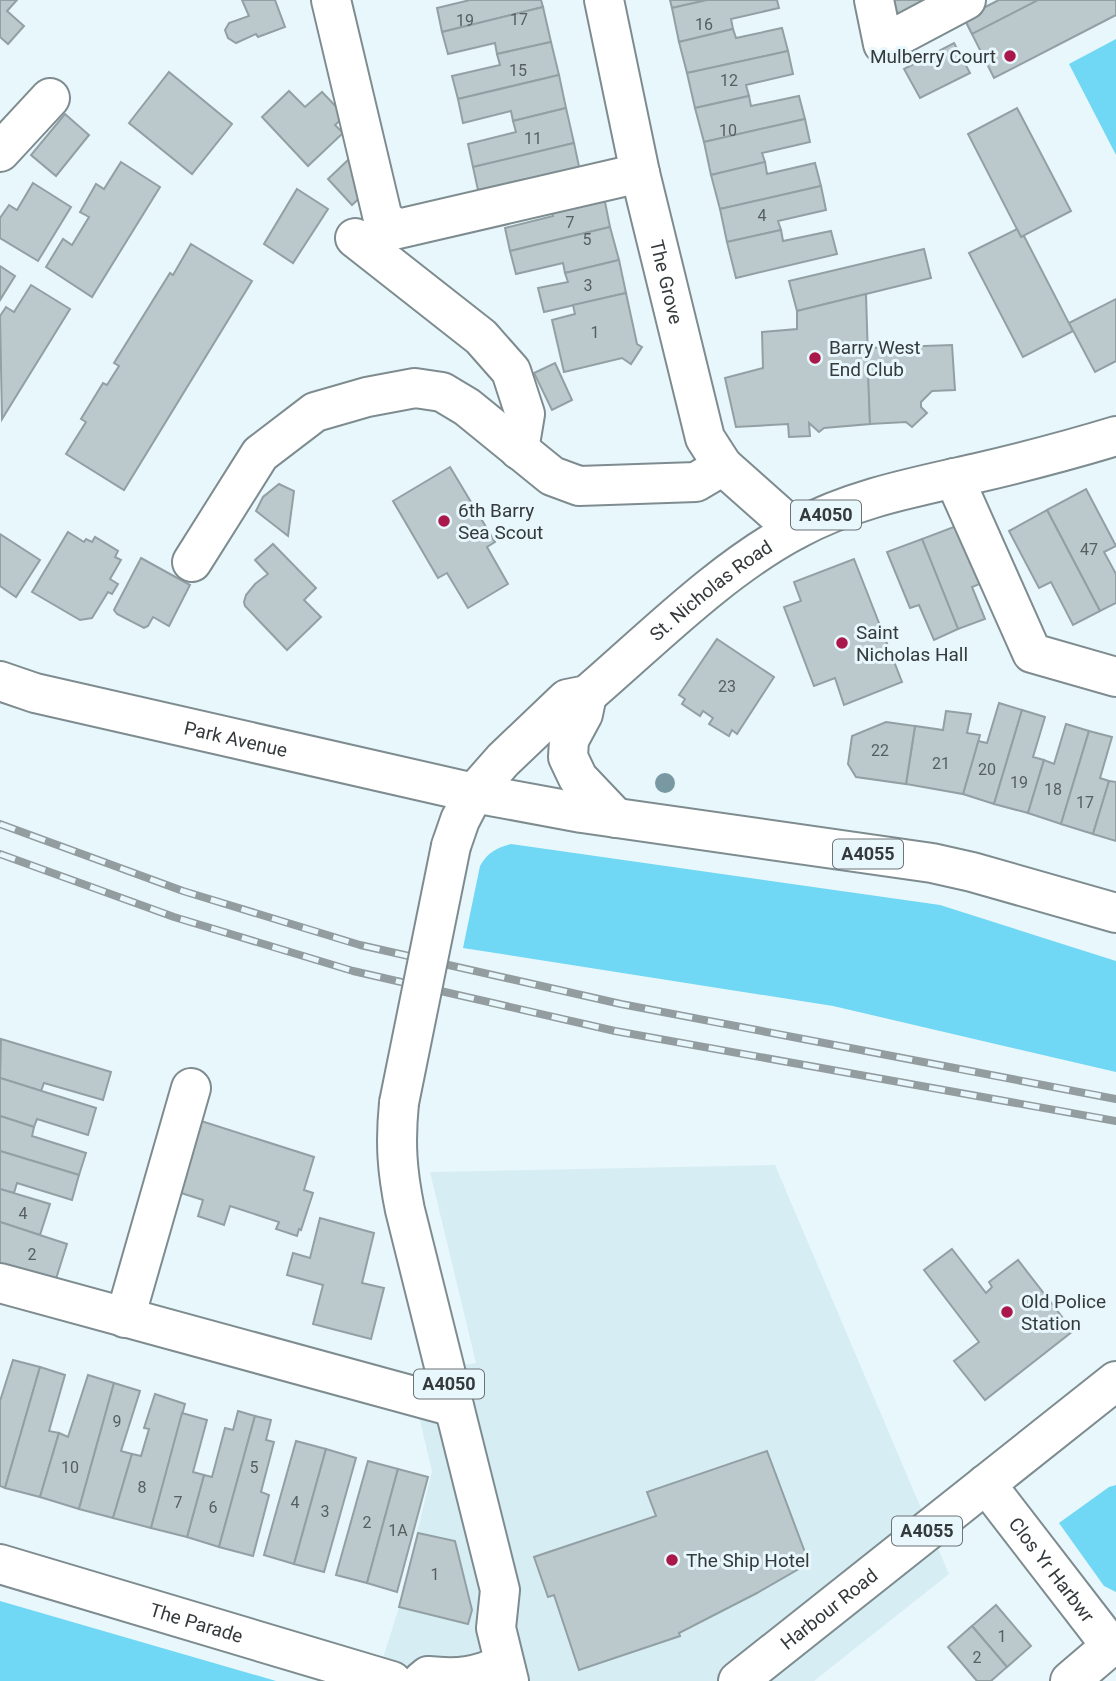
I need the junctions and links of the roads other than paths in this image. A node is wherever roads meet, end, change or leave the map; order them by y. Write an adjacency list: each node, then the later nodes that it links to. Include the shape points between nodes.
1 (331, 0): 7 (main road, via 383,219 398,229)
2 (604, 0): 7 (main road, The Grove)
3 (874, 0): 4 (main road, via 883,44)
4 (966, 0)
5 (50, 98): 6 (main road)
6 (0, 152)
7 (640, 173): 11 (main road, The Grove, via 705,438)
8 (355, 238): 10 (main road, via 481,337 511,371 525,414)
9 (1116, 436): 12 (main road, St. Nicholas Road / A4050)
10 (519, 450): 11 (main road, via 552,476 579,486 696,482); 14 (main road, via 442,392 415,387 314,412 260,454)
11 (723, 466): 13 (main road, The Grove)
12 (954, 478): 13 (main road, St. Nicholas Road / A4050, via 870,499); 15 (main road, via 1032,653)
13 (794, 530): 17 (main road, St. Nicholas Road / A4050, via 740,565)
14 (192, 562)
15 (1116, 677)
16 (0, 681): 18 (main road, Park Avenue, via 35,693)
17 (587, 695): 18 (main road, St. Nicholas Road / A4050, via 567,699); 19 (main road, via 569,740 568,757 578,778)
18 (474, 793): 19 (main road, A4055); 25 (main road, A4050, bridge, via 451,846 395,1139 397,1170)
19 (616, 818): 20 (main road, A4055, via 932,863)
20 (1116, 913)
21 (191, 1088): 23 (main road)
22 (0, 1283): 23 (main road)
23 (125, 1318): 25 (main road)
24 (1116, 1381): 26 (main road, Harbour Road / A4055)
25 (454, 1406): 29 (main road, A4050, via 500,1590 496,1628)
26 (986, 1484): 28 (main road, Clos Yr Harbwr); 32 (main road, Harbour Road / A4055)
27 (0, 1564): 30 (main road, The Parade)
28 (1114, 1644): 33 (main road, Clos Yr Harbwr)
29 (507, 1673): 31 (main road, via 457,1679 428,1676)
30 (392, 1681)
31 (422, 1681)
32 (738, 1681)
33 (1070, 1681)

